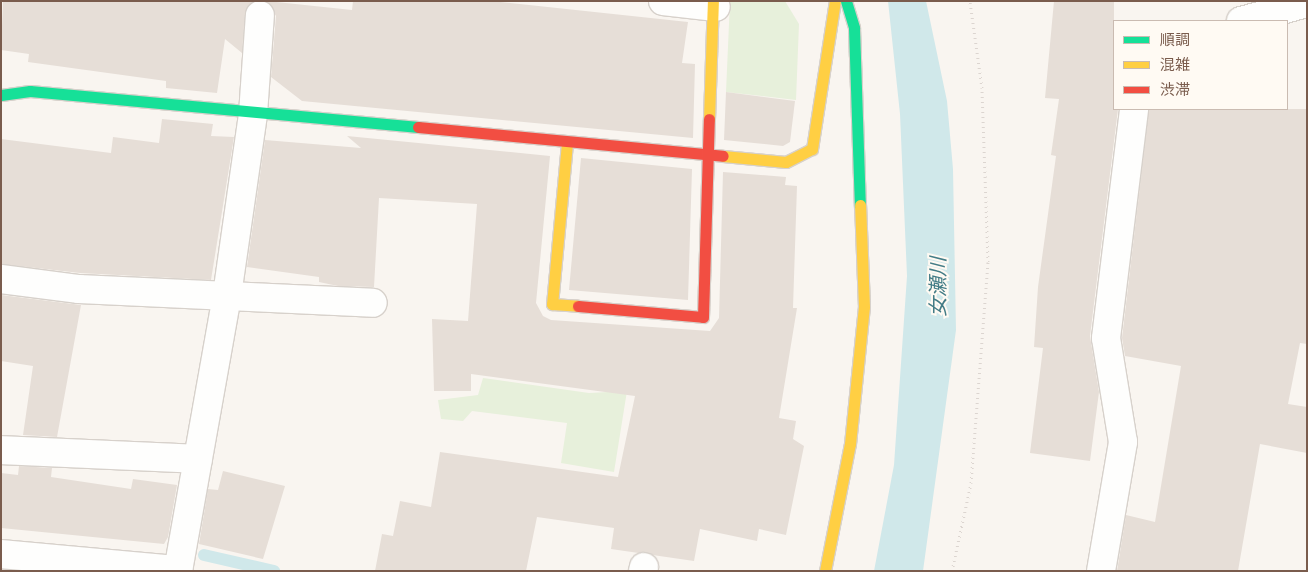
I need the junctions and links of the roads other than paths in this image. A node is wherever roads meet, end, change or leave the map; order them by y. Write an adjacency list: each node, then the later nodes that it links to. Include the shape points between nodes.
1 (663, 1): 5 (street)
2 (835, 1): 12 (street, via 812,149 786,162)
3 (846, 1): 20 (street, via 854,28 864,307 850,444)
4 (1307, 3): 7 (street)
5 (714, 4): 12 (street)
6 (260, 15): 10 (street)
7 (1245, 20)
8 (1, 95): 10 (street, via 30,91)
9 (1134, 110): 21 (street, via 1106,338 1123,442)
10 (253, 114): 11 (street); 14 (street)
11 (567, 143): 12 (street); 12 (street, via 552,304 562,305 702,317)
12 (709, 156)
13 (1, 279): 14 (street, via 79,290)
14 (227, 295): 15 (street); 17 (street)
15 (374, 303)
16 (1, 450): 17 (street)
17 (198, 459): 19 (street)
18 (1, 554): 19 (street)
19 (178, 570)
20 (825, 571)
21 (1101, 571)

